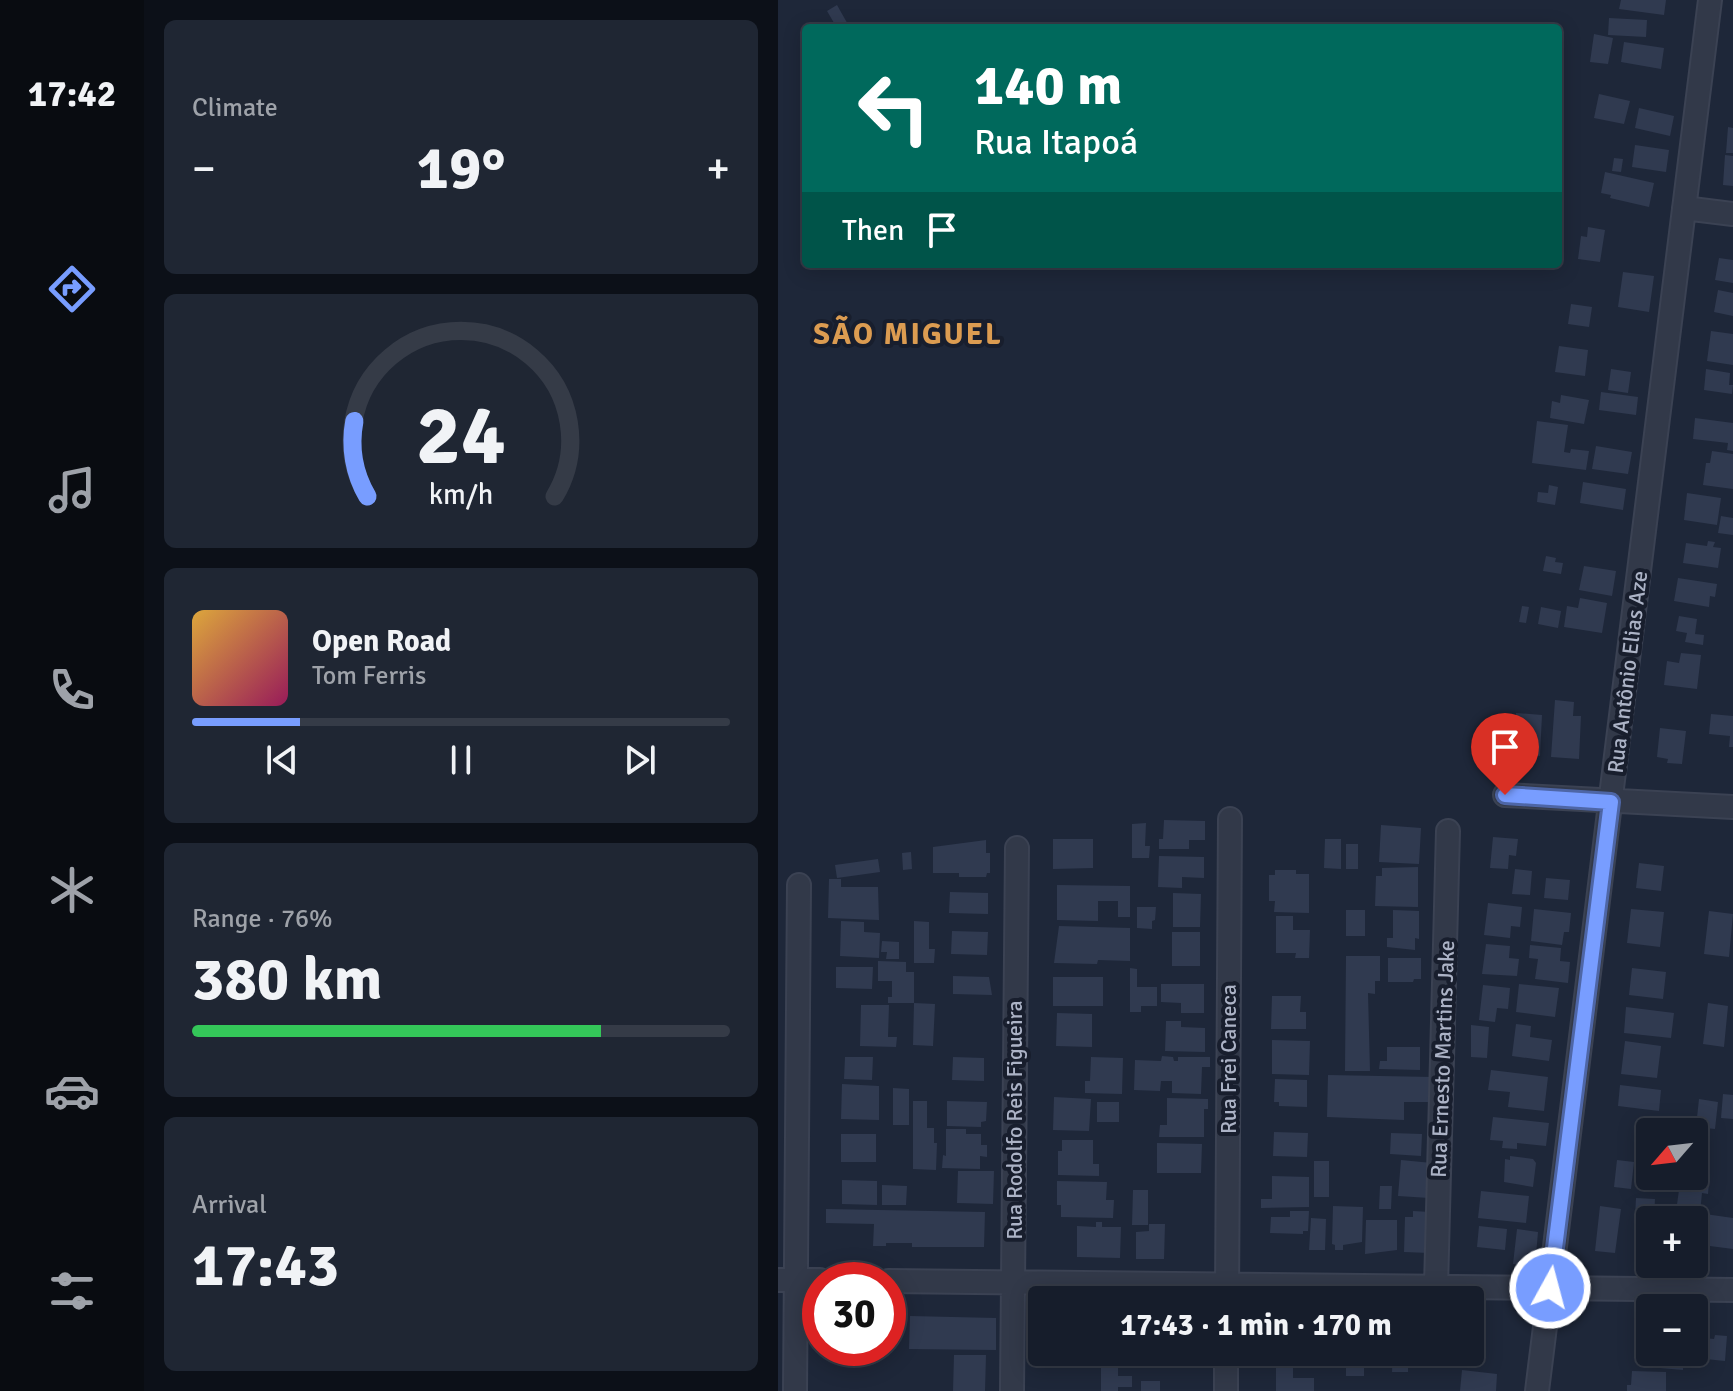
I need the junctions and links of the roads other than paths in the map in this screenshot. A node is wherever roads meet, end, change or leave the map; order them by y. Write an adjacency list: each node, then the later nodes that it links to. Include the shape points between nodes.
1 (1710, 0): 2 (street, Rua Antônio Elias Aze)
2 (1684, 208): 3 (street); 5 (street, Rua Antônio Elias Aze)
3 (1733, 214)
4 (1505, 795): 5 (street)
5 (1611, 802): 6 (street); 18 (street, Rua Antônio Elias Aze)
6 (1733, 807)
7 (1230, 819): 15 (street, Rua Frei Caneca)
8 (1448, 831): 16 (street, Rua Ernesto Martins Jake)
9 (1017, 848): 13 (street, Rua Rodolfo Reis Figueira)
10 (799, 885): 11 (street)
11 (787, 1280): 21 (street)
12 (906, 1281): 13 (street)
13 (1013, 1282): 14 (street); 22 (street, Rua Rodolfo Reis Figueira)
14 (1099, 1286)
15 (1227, 1286)
16 (1436, 1286)
17 (1484, 1287): 18 (street)
18 (1550, 1288): 19 (street); 24 (street, Rua Antônio Elias Aze)
19 (1733, 1290)
20 (1226, 1366): 23 (street)
21 (795, 1391)
22 (1012, 1391)
23 (1226, 1391)
24 (1537, 1391)

